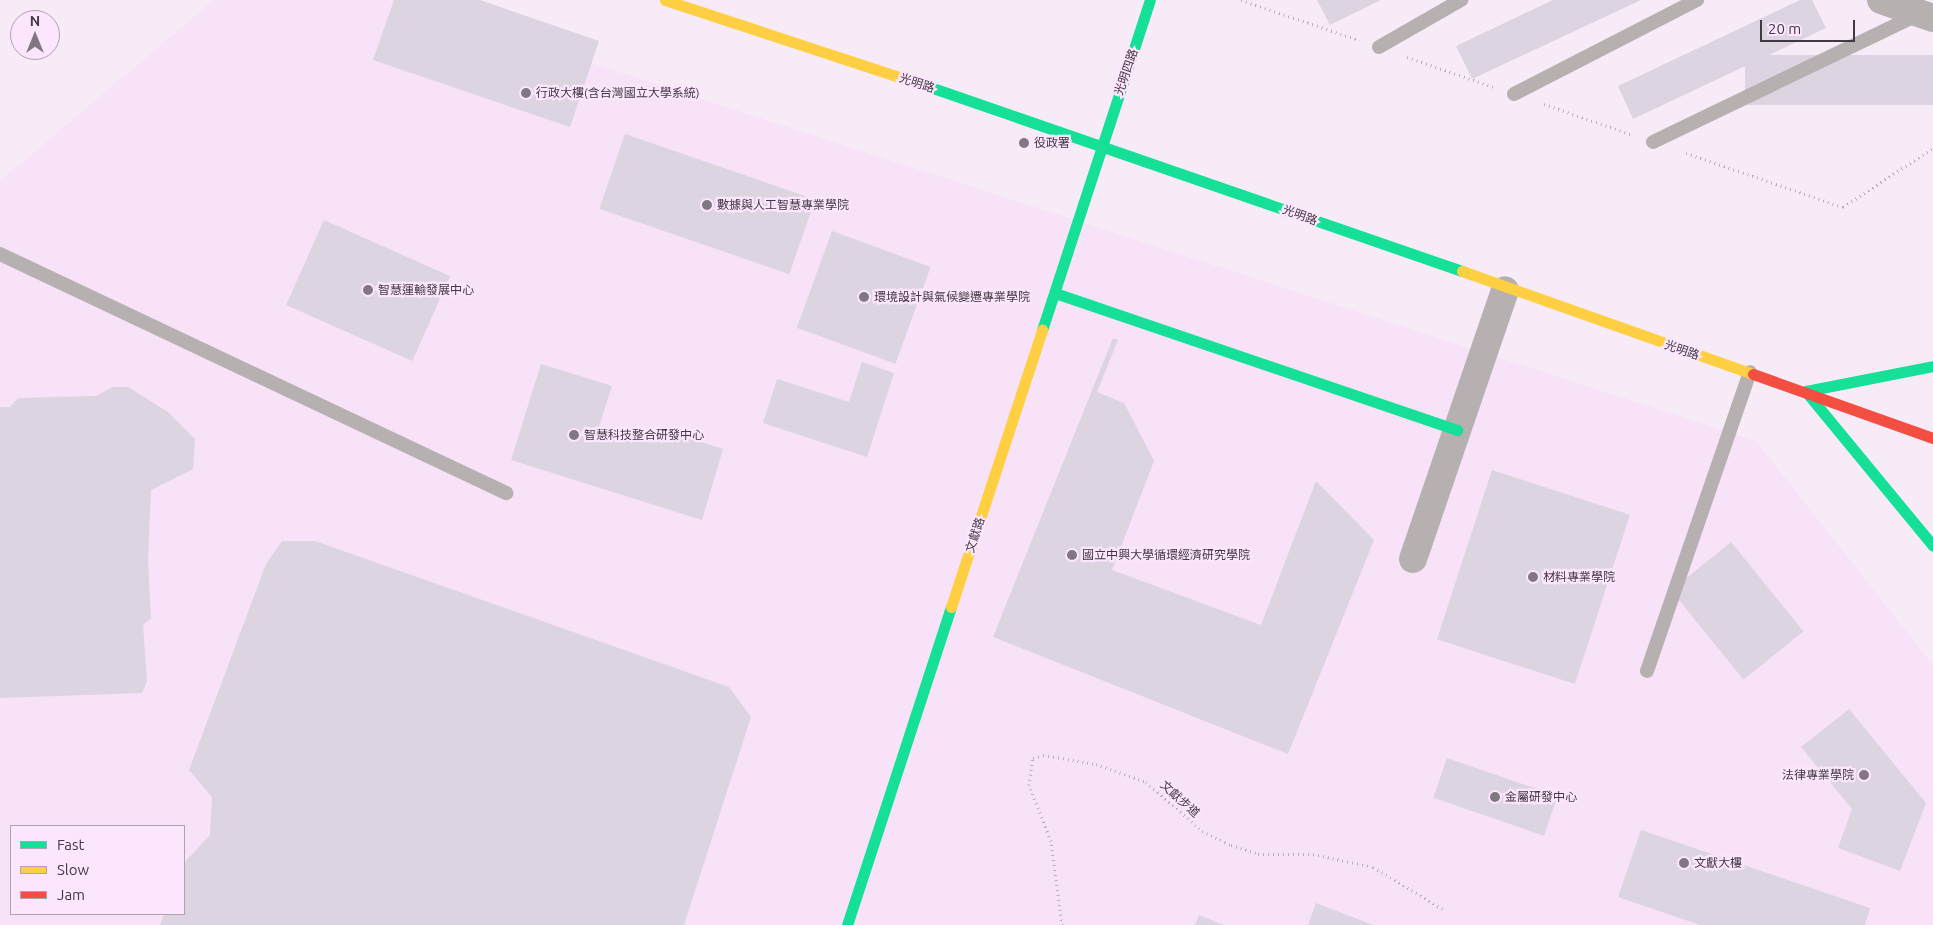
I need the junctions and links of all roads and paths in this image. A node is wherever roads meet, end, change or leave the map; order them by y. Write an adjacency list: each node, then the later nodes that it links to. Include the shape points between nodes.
1 (665, 0): 11 (street, 光明路)
2 (1150, 0): 11 (street, 光明四路)
3 (1241, 0): 8 (path)
4 (1461, 0): 8 (lane)
5 (1697, 0): 9 (lane)
6 (1881, 0): 7 (street)
7 (1926, 16): 10 (lane)
8 (1379, 47): 9 (path)
9 (1514, 94): 10 (path)
10 (1654, 142): 12 (path, via 1843,207)
11 (1101, 143): 14 (street, 光明路); 15 (street, 文獻路)
12 (1933, 148)
13 (0, 254): 21 (lane)
14 (1505, 290): 17 (street, 光明路); 19 (street)
15 (1055, 293): 19 (street); 26 (street, 文獻路)
16 (1933, 366): 18 (street)
17 (1750, 372): 18 (street, 光明路); 24 (lane)
18 (1806, 391): 20 (street, 光明路); 22 (street)
19 (1457, 430): 23 (street)
20 (1933, 438)
21 (506, 493)
22 (1933, 546)
23 (1413, 559)
24 (1647, 671)
25 (1443, 909): 27 (path, 文獻步道, via 1373,867 1313,854 1258,854 1231,845 1202,830 1146,782 1096,764 1043,755 1033,758 1029,785 1051,840)
26 (847, 925)
27 (1062, 925)

